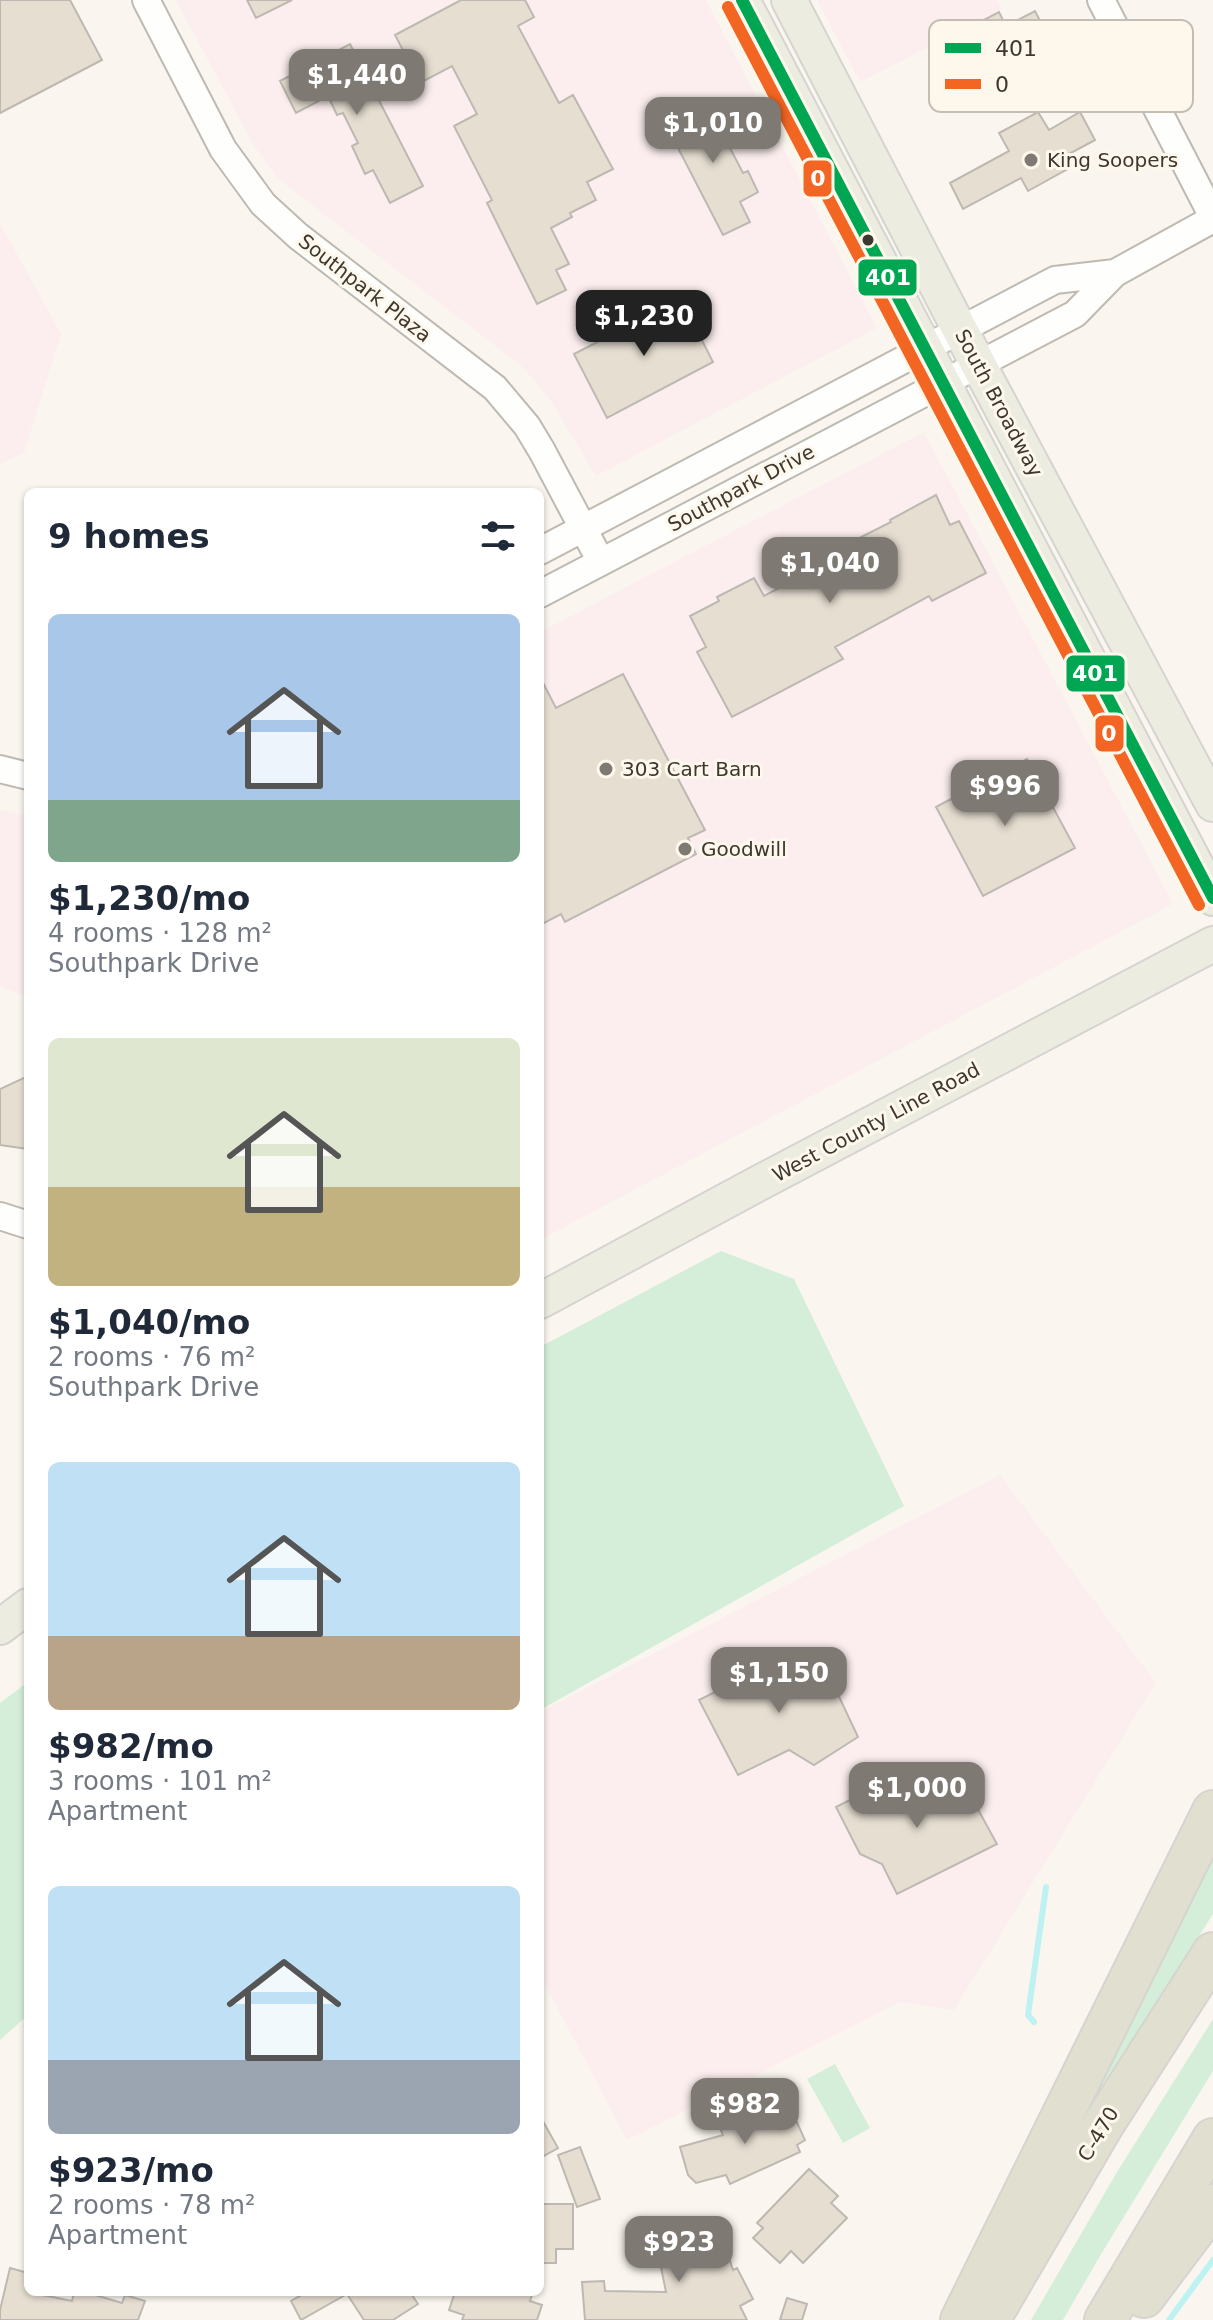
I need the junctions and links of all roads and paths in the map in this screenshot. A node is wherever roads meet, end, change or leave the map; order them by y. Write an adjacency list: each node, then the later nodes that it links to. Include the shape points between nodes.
1 (146, 0): 13 (street, Southpark Plaza, via 223,149 263,204 495,388 527,426)
2 (742, 0): 10 (main road, South Broadway)
3 (789, 0): 9 (main road, South Broadway)
4 (1101, 0): 5 (street)
5 (1111, 20)
6 (1159, 112): 7 (street)
7 (1213, 218): 8 (street)
8 (1115, 273): 9 (street, Southpark Drive, via 1055,280); 11 (street, Southpark Drive, via 1075,314)
9 (960, 330): 10 (street, Southpark Drive); 11 (main road, South Broadway)
10 (925, 348): 12 (main road, South Broadway); 13 (street, Southpark Drive)
11 (978, 365): 12 (street, Southpark Drive); 19 (main road, South Broadway)
12 (943, 383): 15 (street, Southpark Drive); 20 (main road, South Broadway)
13 (583, 528): 14 (street, Southpark Drive); 15 (street, Southpark Plaza)
14 (544, 549)
15 (601, 562): 16 (street, Southpark Drive)
16 (544, 592)
17 (0, 769): 18 (street)
18 (24, 775)
19 (1213, 804)
20 (1213, 898)
21 (1213, 944): 24 (main road, West County Line Road)
22 (0, 1216): 23 (street)
23 (24, 1224)
24 (544, 1299)
25 (24, 1609): 26 (main road)
26 (0, 1627)
27 (1213, 1811): 31 (highway)
28 (1213, 1953): 32 (highway, C-470, via 1103,2125)
29 (1213, 2139): 33 (highway)
30 (1213, 2205): 34 (highway)
31 (961, 2320)
32 (989, 2320)
33 (1105, 2320)
34 (1128, 2320)

